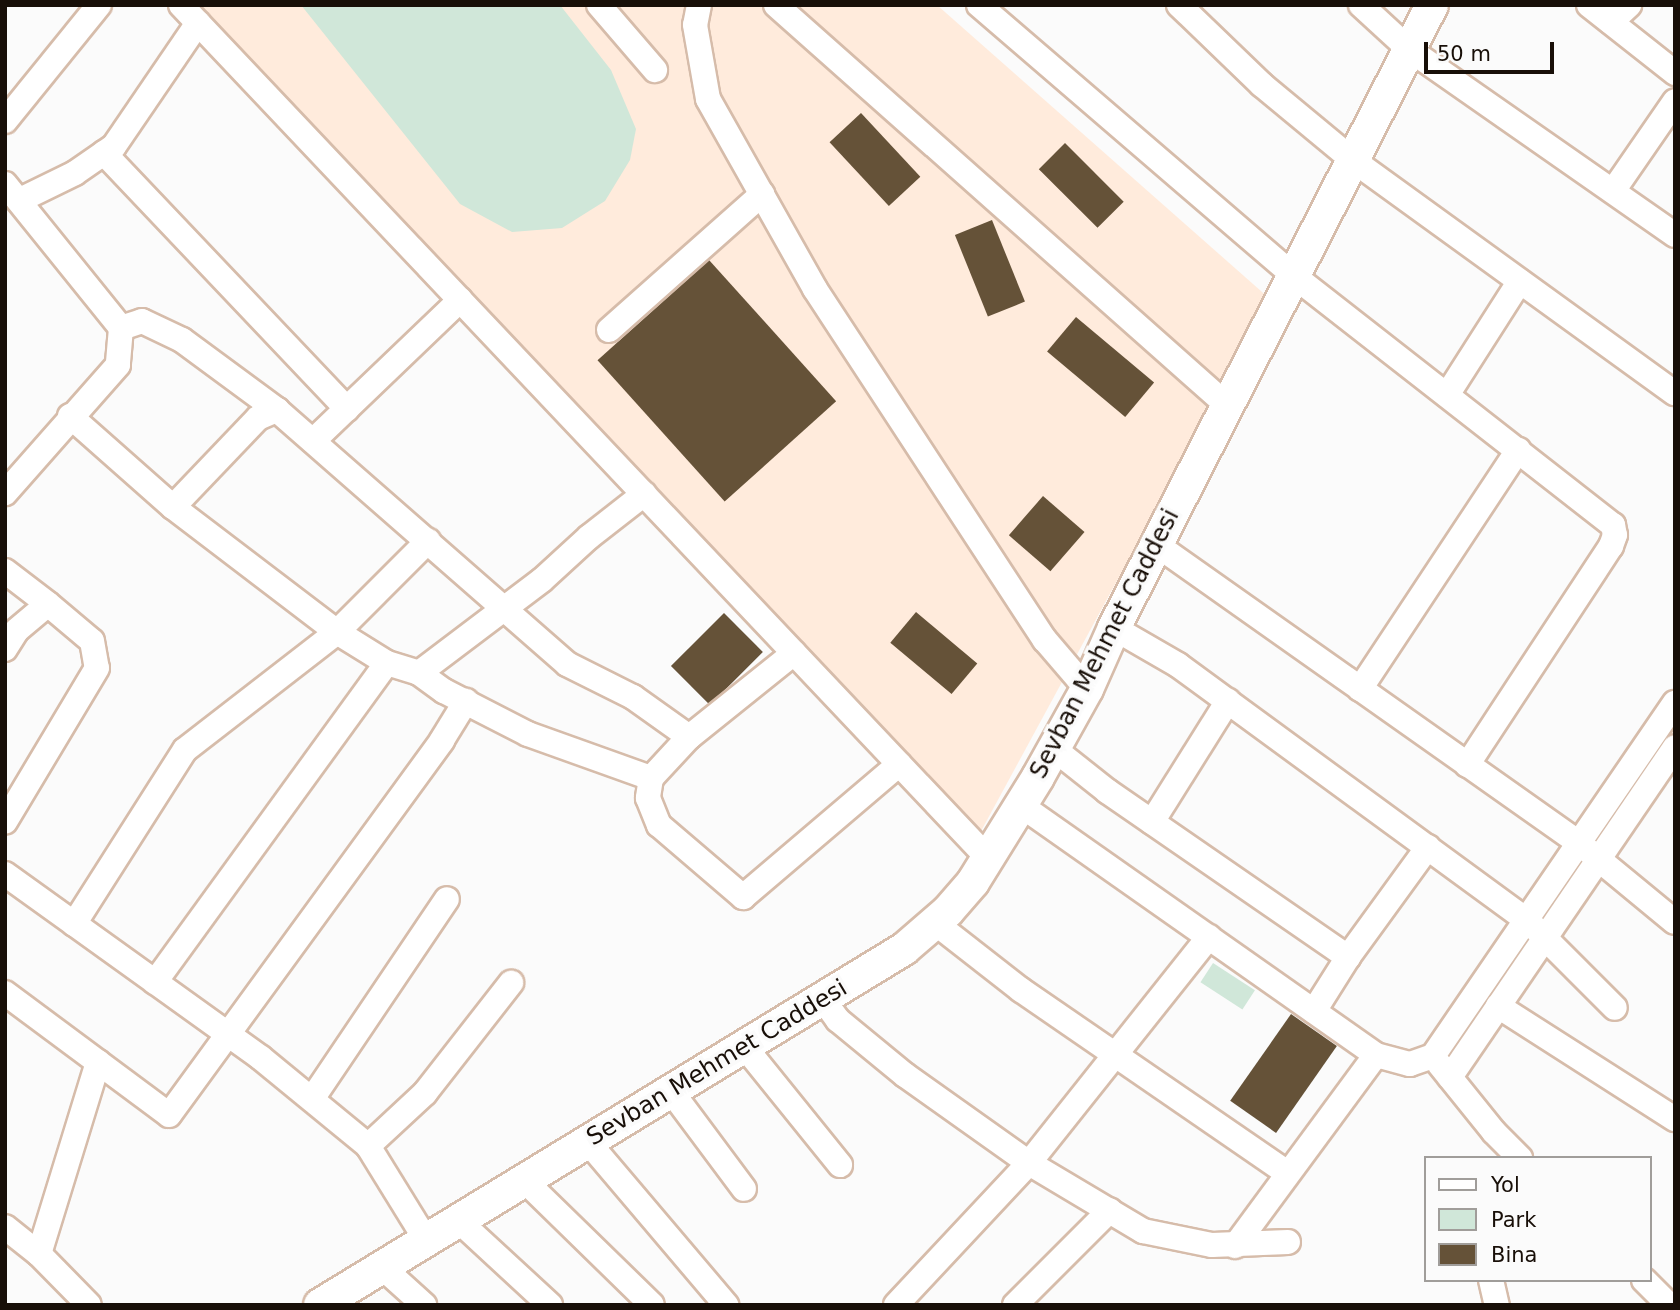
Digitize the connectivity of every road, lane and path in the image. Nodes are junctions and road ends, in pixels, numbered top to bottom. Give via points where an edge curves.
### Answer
1 (99, 5) edge
2 (181, 5) edge
3 (599, 5) edge
4 (699, 5) edge
5 (776, 5) edge
6 (979, 5) edge
7 (1179, 5) edge
8 (1361, 5) edge
9 (1432, 5) edge
10 (1589, 5) edge
11 (1629, 5) edge
12 (1611, 22) junction
13 (198, 23) junction
14 (1410, 50) junction
15 (655, 70) dead end
16 (1675, 73) edge
17 (1675, 101) edge
18 (5, 121) edge
19 (104, 153) junction
20 (1354, 161) junction
21 (1613, 191) junction
22 (12, 192) edge
23 (762, 194) junction
24 (1671, 225) edge
25 (1294, 276) junction
26 (1520, 281) junction
27 (460, 300) junction
28 (121, 328) junction
29 (609, 330) dead end
30 (1675, 393) edge
31 (1447, 395) junction
32 (1228, 406) junction
33 (347, 409) junction
34 (277, 410) junction
35 (70, 416) junction
36 (313, 441) junction
37 (1518, 450) junction
38 (5, 493) edge
39 (644, 494) junction
40 (173, 507) junction
41 (428, 541) junction
42 (1157, 545) junction
43 (5, 571) edge
44 (48, 604) junction
45 (503, 607) junction
46 (1114, 628) junction
47 (337, 632) junction
48 (5, 649) edge
49 (794, 653) junction
50 (387, 663) junction
51 (419, 673) junction
52 (1087, 689) junction
53 (1360, 689) junction
54 (1228, 701) junction
55 (466, 702) junction
56 (1675, 703) edge
57 (690, 737) junction
58 (1053, 748) junction
59 (1670, 763) edge
60 (899, 764) junction
61 (1467, 765) junction
62 (652, 778) junction
63 (1019, 804) junction
64 (5, 822) edge
65 (1152, 822) junction
66 (1579, 844) junction
67 (1428, 848) junction
68 (989, 859) junction
69 (1598, 859) junction
70 (5, 874) edge
71 (447, 899) dead end
72 (1527, 920) junction
73 (934, 922) junction
74 (1675, 922) edge
75 (74, 925) junction
76 (1209, 937) junction
77 (1545, 938) junction
78 (1348, 957) junction
79 (155, 982) junction
80 (510, 983) dead end
81 (5, 993) edge
82 (822, 998) junction
83 (1498, 1006) junction
84 (1615, 1009) dead end
85 (1314, 1011) junction
86 (228, 1034) junction
87 (744, 1046) junction
88 (1115, 1055) junction
89 (1376, 1055) junction
90 (1433, 1056) junction
91 (98, 1062) junction
92 (1450, 1077) junction
93 (670, 1091) junction
94 (312, 1100) junction
95 (1675, 1119) edge
96 (1494, 1132) junction
97 (588, 1142) junction
98 (368, 1146) junction
99 (1494, 1156) edge
100 (1518, 1156) edge
101 (1029, 1163) junction
102 (840, 1165) dead end
103 (1287, 1173) junction
104 (525, 1181) junction
105 (744, 1189) dead end
106 (1110, 1210) junction
107 (459, 1220) junction
108 (5, 1227) edge
109 (426, 1240) junction
110 (1288, 1242) dead end
111 (1235, 1246) junction
112 (39, 1254) junction
113 (382, 1267) junction
114 (1491, 1282) edge
115 (1646, 1282) edge
116 (89, 1305) edge
117 (320, 1305) edge
118 (424, 1305) edge
119 (550, 1305) edge
120 (652, 1305) edge
121 (726, 1305) edge
122 (897, 1305) edge
123 (1015, 1305) edge
124 (1497, 1305) edge
125 (1669, 1305) edge

1 - 18 street
2 - 13 street
3 - 15 street
4 - 23 street via 695,26 708,99
5 - 32 street
6 - 25 street
7 - 20 street via 1262,85
8 - 14 street
9 - 14 main road, Sevban Mehmet Caddesi
10 - 12 street
11 - 12 street
12 - 16 street
13 - 19 street via 114,146
13 - 27 street
14 - 20 main road, Sevban Mehmet Caddesi
14 - 21 street
17 - 21 street
19 - 22 street via 75,173
19 - 33 street
20 - 25 main road, Sevban Mehmet Caddesi
20 - 26 street
21 - 24 street
22 - 28 street
23 - 29 street
23 - 52 street via 815,289 1045,640
25 - 31 street
25 - 32 main road, Sevban Mehmet Caddesi
26 - 30 street
26 - 31 street
27 - 33 street
27 - 39 street
28 - 34 street via 142,321 182,340
28 - 35 street via 118,365
31 - 37 street
32 - 42 main road, Sevban Mehmet Caddesi
33 - 36 street
34 - 36 street
34 - 40 street via 258,418
35 - 38 street
35 - 40 street
36 - 41 street
37 - 53 street
37 - 61 street via 1610,522 1615,535
39 - 45 street
39 - 49 street
40 - 47 street
41 - 45 street
41 - 47 street
42 - 46 main road, Sevban Mehmet Caddesi
42 - 53 street
43 - 44 street
44 - 48 street via 18,630
44 - 64 street via 92,641 97,668
45 - 51 street
45 - 57 street via 567,664 633,696
46 - 52 main road, Sevban Mehmet Caddesi
46 - 54 street
47 - 50 street
47 - 75 street via 185,750
49 - 57 street
49 - 60 street
50 - 51 street
50 - 79 street
51 - 55 street
52 - 58 main road, Sevban Mehmet Caddesi
53 - 61 street
54 - 65 street
54 - 67 street
55 - 62 street via 528,734
55 - 86 street
56 - 66 street
57 - 62 street
58 - 63 main road, Sevban Mehmet Caddesi
58 - 65 street
59 - 69 street
60 - 62 street via 743,897 659,825 648,798
60 - 68 street
61 - 66 street
63 - 68 main road, Sevban Mehmet Caddesi
63 - 76 street
65 - 78 street
66 - 69 street
66 - 72 street
67 - 72 street
67 - 78 street
68 - 73 main road, Sevban Mehmet Caddesi
69 - 74 street
69 - 77 street
70 - 75 street
71 - 94 street
72 - 77 street
72 - 90 street
73 - 82 main road, Sevban Mehmet Caddesi via 904,948
73 - 88 street
75 - 79 street
76 - 85 street
76 - 88 street
77 - 83 street
77 - 84 street
78 - 85 street
79 - 86 street
80 - 98 street via 425,1093
81 - 91 street
82 - 87 main road, Sevban Mehmet Caddesi
82 - 101 street via 838,1020 905,1075
83 - 92 street
83 - 95 street
85 - 89 street
86 - 91 street via 169,1115
86 - 94 street
87 - 93 main road, Sevban Mehmet Caddesi
87 - 102 street
88 - 101 street
88 - 103 street
89 - 90 street via 1410,1064
89 - 103 street
90 - 92 street
91 - 112 street
92 - 96 street
93 - 97 main road, Sevban Mehmet Caddesi
93 - 105 street
94 - 98 street
96 - 99 street
96 - 100 street
97 - 104 main road, Sevban Mehmet Caddesi
97 - 121 street
98 - 109 street
101 - 106 street
101 - 122 street
103 - 111 street
104 - 107 main road, Sevban Mehmet Caddesi
104 - 120 street
106 - 111 street via 1143,1231
106 - 123 street
107 - 109 main road, Sevban Mehmet Caddesi
107 - 119 street
108 - 112 street
109 - 113 main road, Sevban Mehmet Caddesi
110 - 111 street
112 - 116 street
113 - 117 main road, Sevban Mehmet Caddesi
113 - 118 street
114 - 124 street
115 - 125 street

